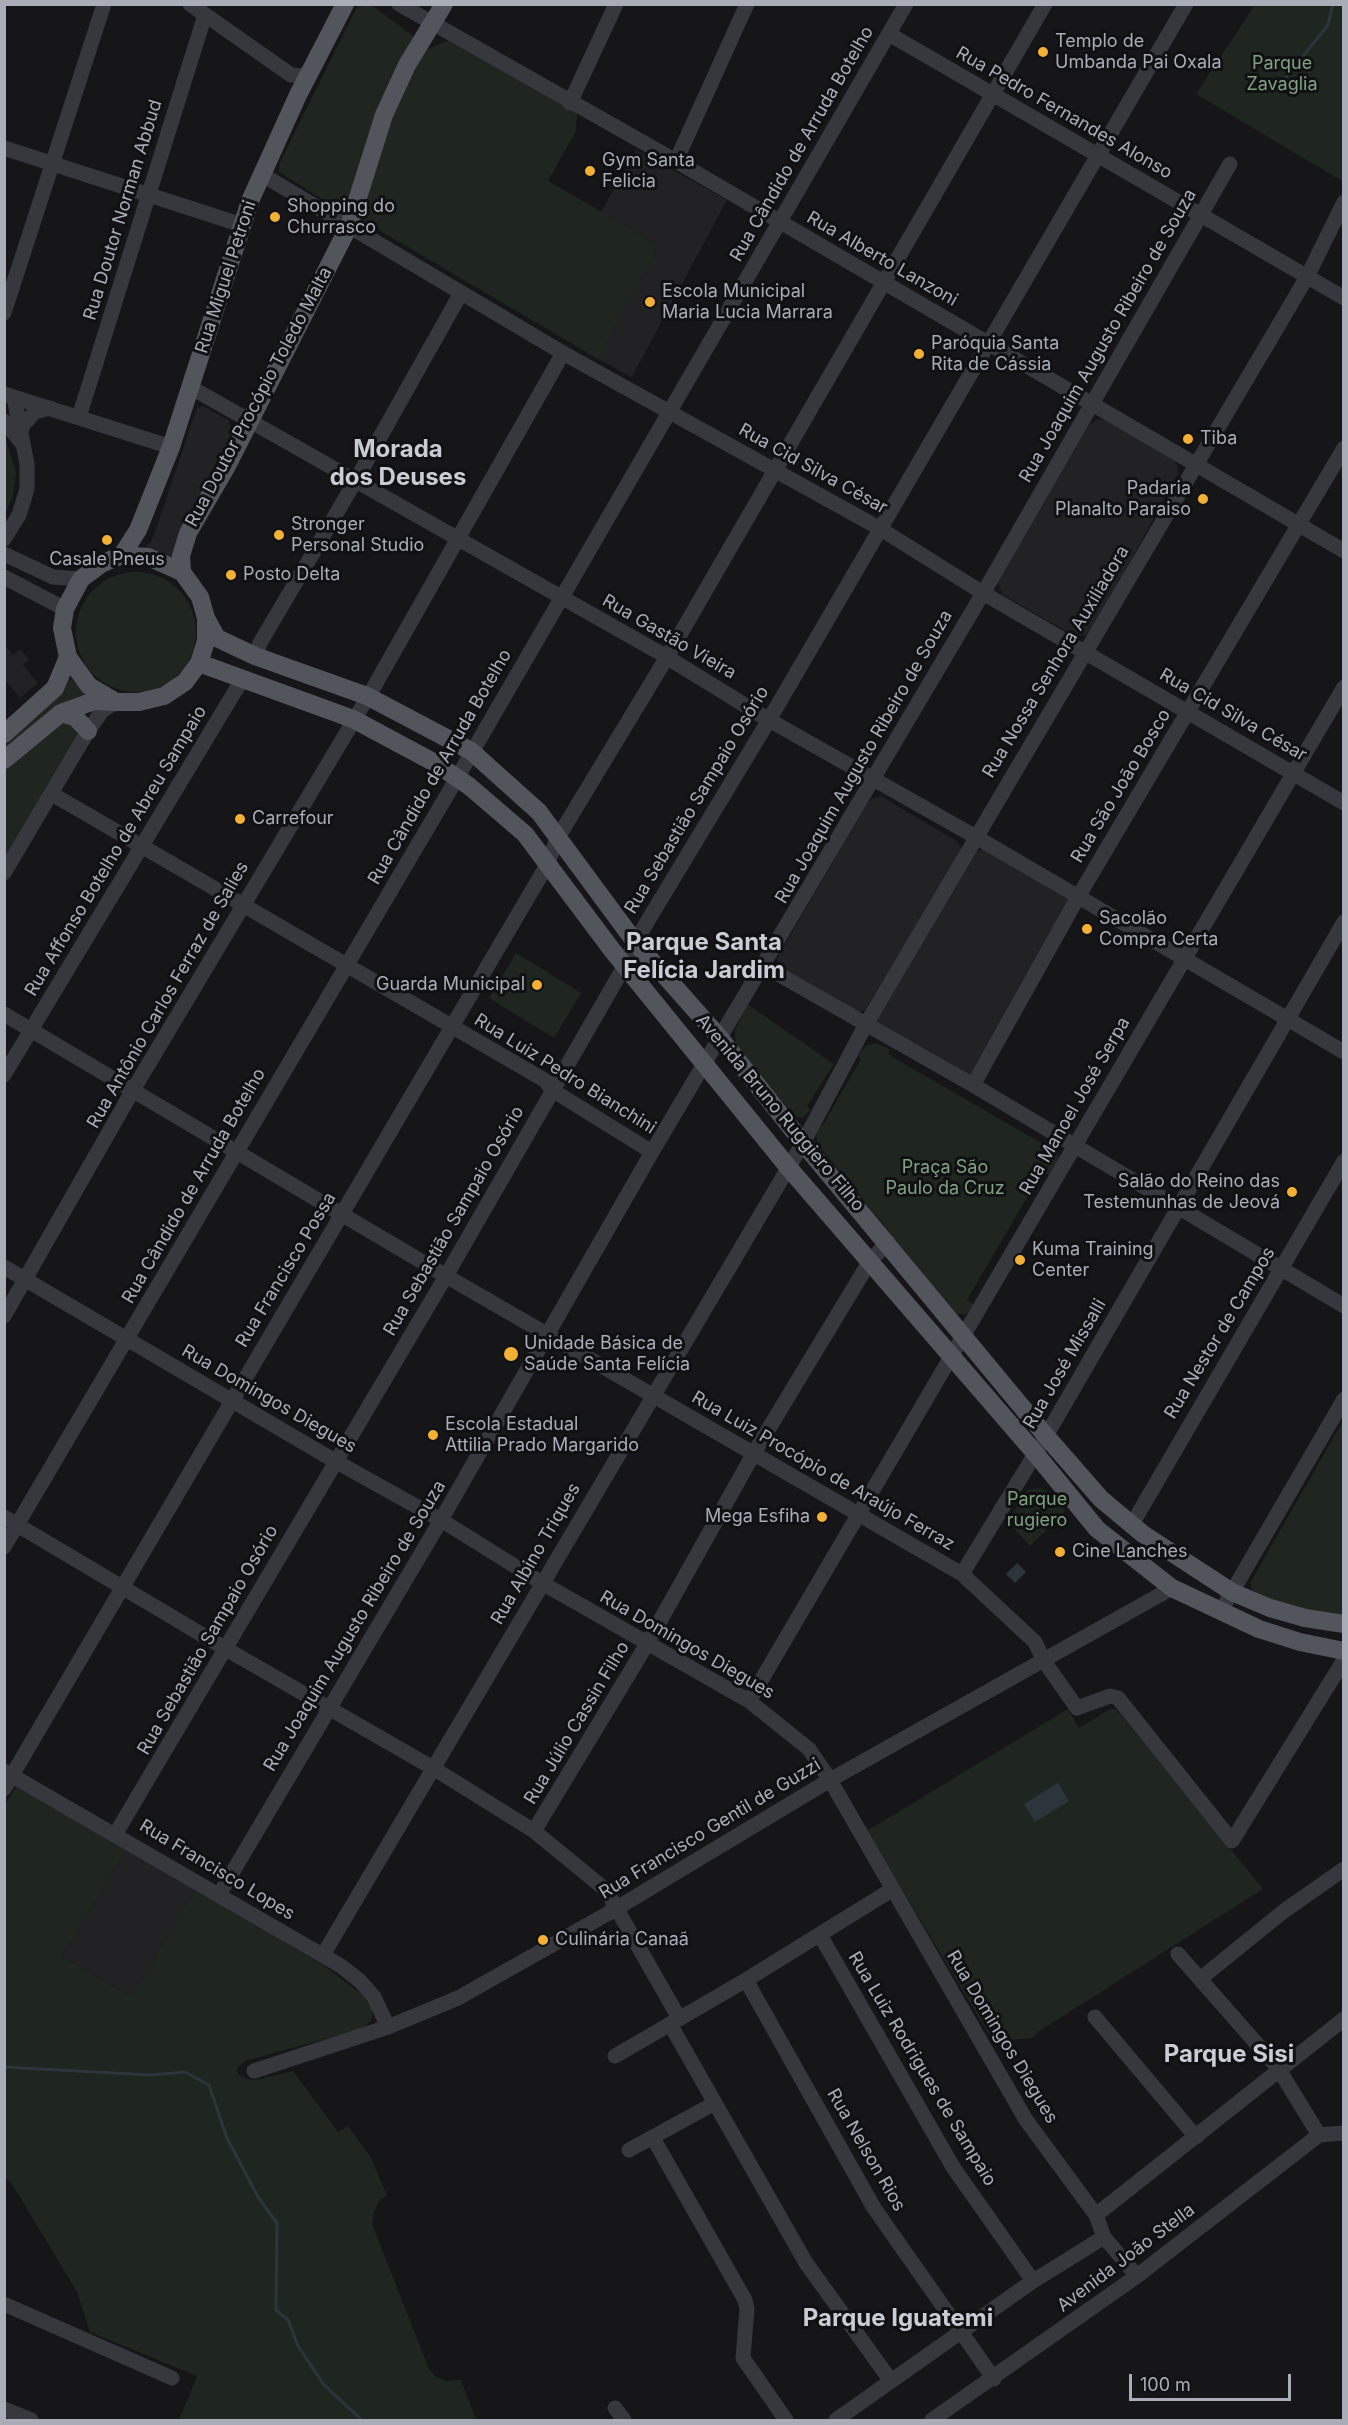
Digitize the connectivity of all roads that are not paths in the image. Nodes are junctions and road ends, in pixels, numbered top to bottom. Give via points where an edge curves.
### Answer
1 (104, 4) edge
2 (190, 4) edge
3 (345, 4) edge
4 (399, 4) edge
5 (444, 4) edge
6 (616, 4) edge
7 (747, 4) edge
8 (906, 4) edge
9 (1046, 4) edge
10 (1185, 4) edge
11 (205, 15) junction
12 (433, 24) junction
13 (889, 34) junction
14 (299, 75) junction
15 (994, 94) junction
16 (570, 103) junction
17 (4, 148) edge
18 (1097, 153) junction
19 (676, 160) junction
20 (51, 163) junction
21 (1230, 164) dead end
22 (261, 174) junction
23 (149, 194) junction
24 (1344, 202) edge
25 (1201, 216) junction
26 (778, 222) junction
27 (242, 225) junction
28 (348, 226) junction
29 (1307, 277) junction
30 (884, 283) junction
31 (461, 292) junction
32 (1344, 298) edge
33 (4, 313) edge
34 (988, 342) junction
35 (563, 353) junction
36 (190, 387) junction
37 (9, 396) edge
38 (1091, 402) junction
39 (50, 408) junction
40 (670, 411) junction
41 (79, 417) junction
42 (250, 419) junction
43 (4, 421) edge
44 (21, 439) junction
45 (171, 447) junction
46 (1344, 448) edge
47 (1196, 466) junction
48 (773, 470) junction
49 (356, 480) junction
50 (1298, 525) junction
51 (879, 528) junction
52 (4, 539) edge
53 (459, 539) junction
54 (1344, 551) edge
55 (4, 554) edge
56 (122, 555) junction
57 (182, 572) junction
58 (4, 577) edge
59 (81, 579) junction
60 (983, 593) junction
61 (562, 598) junction
62 (65, 609) junction
63 (207, 618) junction
64 (1085, 651) junction
65 (255, 656) junction
66 (68, 657) junction
67 (667, 657) junction
68 (199, 663) junction
69 (243, 678) junction
70 (1344, 687) edge
71 (368, 696) junction
72 (116, 702) junction
73 (61, 713) junction
74 (1188, 713) junction
75 (353, 719) junction
76 (769, 720) junction
77 (88, 731) junction
78 (4, 734) edge
79 (471, 751) junction
80 (4, 760) edge
81 (1292, 772) junction
82 (457, 777) junction
83 (874, 780) junction
84 (52, 794) junction
85 (1344, 802) edge
86 (976, 837) junction
87 (557, 839) junction
88 (142, 843) junction
89 (547, 865) junction
90 (4, 873) edge
91 (1078, 897) junction
92 (244, 904) junction
93 (1344, 922) edge
94 (635, 942) junction
95 (1184, 959) junction
96 (348, 964) junction
97 (625, 965) junction
98 (764, 966) junction
99 (4, 1014) edge
100 (1286, 1020) junction
101 (451, 1026) junction
102 (865, 1026) junction
103 (32, 1029) junction
104 (720, 1038) junction
105 (1344, 1052) edge
106 (705, 1062) junction
107 (4, 1075) edge
108 (973, 1085) junction
109 (133, 1090) junction
110 (552, 1090) junction
111 (803, 1143) junction
112 (1073, 1146) junction
113 (237, 1152) junction
114 (652, 1152) junction
115 (1344, 1161) edge
116 (788, 1167) junction
117 (1178, 1208) junction
118 (343, 1213) junction
119 (888, 1242) junction
120 (870, 1261) junction
121 (4, 1267) edge
122 (1281, 1268) junction
123 (446, 1275) junction
124 (26, 1280) junction
125 (1344, 1306) edge
126 (4, 1316) edge
127 (548, 1334) junction
128 (964, 1335) junction
129 (128, 1339) junction
130 (951, 1356) junction
131 (653, 1394) junction
132 (1344, 1399) edge
133 (232, 1401) junction
134 (1046, 1436) junction
135 (754, 1453) junction
136 (1035, 1453) junction
137 (335, 1461) junction
138 (859, 1515) junction
139 (11, 1520) edge
140 (441, 1520) junction
141 (1131, 1526) junction
142 (4, 1547) edge
143 (962, 1575) junction
144 (542, 1583) junction
145 (122, 1587) junction
146 (1172, 1588) junction
147 (1232, 1592) junction
148 (1221, 1611) junction
149 (1344, 1624) edge
150 (647, 1644) junction
151 (226, 1649) junction
152 (1344, 1651) edge
153 (1344, 1660) edge
154 (1044, 1661) junction
155 (749, 1701) junction
156 (330, 1707) junction
157 (433, 1768) junction
158 (8, 1773) edge
159 (830, 1780) junction
160 (4, 1789) edge
161 (534, 1831) junction
162 (116, 1833) junction
163 (1344, 1869) edge
164 (893, 1889) junction
165 (219, 1895) junction
166 (617, 1908) junction
167 (820, 1935) junction
168 (1178, 1954) dead end
169 (323, 1955) junction
170 (1200, 1979) junction
171 (746, 1980) junction
172 (1095, 2017) dead end
173 (1344, 2019) edge
174 (674, 2021) junction
175 (388, 2027) junction
176 (615, 2056) dead end
177 (1278, 2068) junction
178 (254, 2071) dead end
179 (715, 2103) junction
180 (1344, 2133) edge
181 (1319, 2135) junction
182 (1196, 2137) junction
183 (653, 2138) junction
184 (629, 2150) dead end
185 (1096, 2215) junction
186 (1104, 2236) junction
187 (1137, 2276) junction
188 (1033, 2282) junction
189 (4, 2304) edge
190 (964, 2333) junction
191 (172, 2378) dead end
192 (994, 2379) junction
193 (891, 2381) junction
194 (615, 2408) dead end
195 (4, 2409) edge
196 (31, 2421) edge
197 (624, 2421) edge
198 (786, 2421) edge
199 (836, 2421) edge
200 (932, 2421) edge

1 - 20 street
2 - 11 street
3 - 14 main road, Rua Miguel Petroni
4 - 12 street, Rua Alberto Lanzoni
5 - 12 main road, Rua Doutor Procópio Toledo Malta
6 - 16 street
7 - 19 street
8 - 13 street, Rua Cândido de Arruda Botelho
9 - 15 street, Rua Francisco Possa
10 - 18 street, Rua Sebastião Sampaio Osório
11 - 14 street
11 - 23 street, Rua Doutor Norman Abbud
12 - 16 street, Rua Alberto Lanzoni
12 - 28 main road, Rua Doutor Procópio Toledo Malta via 407,65 384,115
13 - 15 street, Rua Pedro Fernandes Alonso
13 - 26 street, Rua Cândido de Arruda Botelho
14 - 22 main road, Rua Miguel Petroni via 298,95
15 - 18 street, Rua Pedro Fernandes Alonso
15 - 30 street, Rua Francisco Possa
16 - 19 street, Rua Alberto Lanzoni
17 - 20 street
18 - 25 street, Rua Pedro Fernandes Alonso
18 - 34 street, Rua Sebastião Sampaio Osório
19 - 26 street, Rua Alberto Lanzoni
20 - 23 street
20 - 33 street
21 - 25 street, Rua Joaquim Augusto Ribeiro de Souza
22 - 27 main road, Rua Miguel Petroni
22 - 28 street, Rua Cid Silva César
23 - 27 street
23 - 41 street, Rua Doutor Norman Abbud
24 - 29 street, Rua Nossa Senhora Auxiliadora
25 - 29 street, Rua Pedro Fernandes Alonso
25 - 38 street, Rua Joaquim Augusto Ribeiro de Souza
26 - 30 street, Rua Alberto Lanzoni
26 - 40 street, Rua Cândido de Arruda Botelho
27 - 36 main road, Rua Miguel Petroni
28 - 31 street, Rua Cid Silva César
28 - 42 main road, Rua Doutor Procópio Toledo Malta
29 - 32 street, Rua Pedro Fernandes Alonso
29 - 47 street, Rua Nossa Senhora Auxiliadora
30 - 34 street, Rua Alberto Lanzoni
30 - 48 street, Rua Francisco Possa
31 - 35 street, Rua Cid Silva César
31 - 49 street
34 - 38 street, Rua Alberto Lanzoni
34 - 51 street, Rua Sebastião Sampaio Osório
35 - 40 street, Rua Cid Silva César
35 - 53 street, Rua Antônio Carlos Ferraz de Salies
36 - 42 street, Rua Gastão Vieira
36 - 45 main road, Rua Miguel Petroni
37 - 39 street
37 - 44 street
38 - 47 street, Rua Alberto Lanzoni
38 - 60 street, Rua Joaquim Augusto Ribeiro de Souza
39 - 41 street
39 - 44 street via 35,411 23,425
40 - 48 street, Rua Cid Silva César
40 - 61 street, Rua Cândido de Arruda Botelho
41 - 45 street
42 - 49 street, Rua Gastão Vieira
42 - 57 main road, Rua Doutor Procópio Toledo Malta via 188,533 181,555
43 - 44 street
44 - 52 street via 27,489 19,515
45 - 56 main road, Rua Miguel Petroni via 138,530
46 - 50 street, Rua São João Bosco
47 - 50 street, Rua Alberto Lanzoni
47 - 64 street, Rua Nossa Senhora Auxiliadora
48 - 51 street, Rua Cid Silva César
48 - 67 street, Rua Francisco Possa
49 - 53 street, Rua Gastão Vieira
49 - 65 street
50 - 54 street, Rua Alberto Lanzoni
50 - 74 street, Rua São João Bosco
51 - 60 street, Rua Cid Silva César
51 - 76 street, Rua Sebastião Sampaio Osório
53 - 61 street, Rua Gastão Vieira
53 - 71 street, Rua Antônio Carlos Ferraz de Salies
55 - 59 street via 53,577
56 - 57 main road via 148,557
56 - 59 main road
57 - 63 main road via 200,597
58 - 62 street
59 - 62 main road
60 - 64 street, Rua Cid Silva César
60 - 83 street, Rua Joaquim Augusto Ribeiro de Souza
61 - 67 street, Rua Gastão Vieira
61 - 79 street, Rua Cândido de Arruda Botelho
62 - 66 main road via 62,628
63 - 65 main road, Avenida Bruno Ruggiero Filho via 217,638
63 - 68 main road via 206,641
64 - 74 street, Rua Cid Silva César
64 - 86 street, Rua Nossa Senhora Auxiliadora
65 - 71 main road, Avenida Bruno Ruggiero Filho
66 - 72 main road via 90,686
66 - 78 main road via 55,688
67 - 76 street, Rua Gastão Vieira
67 - 87 street, Rua Francisco Possa
68 - 69 main road, Avenida Bruno Ruggiero Filho
68 - 72 main road via 185,682 164,696
69 - 75 main road, Avenida Bruno Ruggiero Filho
69 - 88 street, Rua Affonso Botelho de Abreu Sampaio
70 - 81 street, Rua Manoel José Serpa
71 - 75 street, Rua Antônio Carlos Ferraz de Salies
71 - 79 main road, Avenida Bruno Ruggiero Filho
72 - 73 main road via 94,701
72 - 77 street via 102,711
73 - 77 main road via 75,717
73 - 80 main road
74 - 81 street, Rua Cid Silva César
74 - 91 street, Rua São João Bosco
75 - 82 main road, Avenida Bruno Ruggiero Filho
75 - 92 street, Rua Antônio Carlos Ferraz de Salies
76 - 83 street, Rua Gastão Vieira
76 - 94 street, Rua Sebastião Sampaio Osório
77 - 84 street
79 - 82 street, Rua Cândido de Arruda Botelho
79 - 87 main road, Avenida Bruno Ruggiero Filho via 539,812
81 - 85 street, Rua Cid Silva César
81 - 95 street, Rua Manoel José Serpa
82 - 89 main road, Avenida Bruno Ruggiero Filho via 525,834
82 - 96 street, Rua Cândido de Arruda Botelho
83 - 86 street, Rua Gastão Vieira
83 - 98 street, Rua Joaquim Augusto Ribeiro de Souza
84 - 88 street, Rua Luiz Pedro Bianchini
84 - 90 street
86 - 91 street, Rua Gastão Vieira
86 - 102 street, Rua Nossa Senhora Auxiliadora
87 - 89 street, Rua Francisco Possa
87 - 94 main road, Avenida Bruno Ruggiero Filho
88 - 92 street, Rua Luiz Pedro Bianchini
88 - 103 street, Rua Affonso Botelho de Abreu Sampaio
89 - 97 main road, Avenida Bruno Ruggiero Filho
89 - 101 street, Rua Francisco Possa
91 - 95 street, Rua Gastão Vieira
91 - 108 street, Rua São João Bosco
92 - 96 street, Rua Luiz Pedro Bianchini
92 - 109 street, Rua Antônio Carlos Ferraz de Salies
93 - 100 street, Rua José Missalli
94 - 97 street, Rua Sebastião Sampaio Osório
94 - 104 main road, Avenida Bruno Ruggiero Filho
95 - 100 street, Rua Gastão Vieira
95 - 112 street, Rua Manoel José Serpa
96 - 101 street, Rua Luiz Pedro Bianchini
96 - 113 street, Rua Cândido de Arruda Botelho
97 - 106 main road, Avenida Bruno Ruggiero Filho
97 - 110 street, Rua Sebastião Sampaio Osório
98 - 102 street
98 - 104 street, Rua Joaquim Augusto Ribeiro de Souza
99 - 103 street, Rua Luiz Procópio de Araújo Ferraz
100 - 105 street, Rua Gastão Vieira
100 - 117 street, Rua José Missalli
101 - 110 street, Rua Luiz Pedro Bianchini via 546,1081
101 - 118 street, Rua Francisco Possa
102 - 108 street
102 - 111 street, Rua Nossa Senhora Auxiliadora
103 - 107 street, Rua Affonso Botelho de Abreu Sampaio
103 - 109 street, Rua Luiz Procópio de Araújo Ferraz
104 - 106 street, Rua Joaquim Augusto Ribeiro de Souza
104 - 111 main road, Avenida Bruno Ruggiero Filho
106 - 114 street, Rua Joaquim Augusto Ribeiro de Souza
106 - 116 main road, Avenida Bruno Ruggiero Filho
108 - 112 street
109 - 113 street, Rua Luiz Procópio de Araújo Ferraz
109 - 124 street, Rua Antônio Carlos Ferraz de Salies
110 - 114 street, Rua Luiz Pedro Bianchini
110 - 123 street, Rua Sebastião Sampaio Osório
111 - 116 street, Rua Albino Triques
111 - 119 main road, Avenida Bruno Ruggiero Filho
112 - 117 street
112 - 128 street, Rua Manoel José Serpa
113 - 118 street, Rua Luiz Procópio de Araújo Ferraz
113 - 129 street, Rua Cândido de Arruda Botelho
114 - 127 street, Rua Joaquim Augusto Ribeiro de Souza
115 - 122 street, Rua Nestor de Campos
116 - 120 main road, Avenida Bruno Ruggiero Filho
116 - 131 street, Rua Albino Triques
117 - 122 street
117 - 134 street, Rua José Missalli
118 - 123 street, Rua Luiz Procópio de Araújo Ferraz
118 - 133 street, Rua Francisco Possa
119 - 120 street, Rua Júlio Cassin Filho
119 - 128 main road, Avenida Bruno Ruggiero Filho
120 - 130 main road, Avenida Bruno Ruggiero Filho
120 - 135 street, Rua Júlio Cassin Filho
121 - 124 street, Rua Domingos Diegues
122 - 125 street
122 - 141 street, Rua Nestor de Campos
123 - 127 street, Rua Luiz Procópio de Araújo Ferraz
123 - 137 street, Rua Sebastião Sampaio Osório
124 - 126 street, Rua Antônio Carlos Ferraz de Salies
124 - 129 street, Rua Domingos Diegues
127 - 131 street, Rua Luiz Procópio de Araújo Ferraz
127 - 140 street, Rua Joaquim Augusto Ribeiro de Souza
128 - 130 street, Rua Manoel José Serpa
128 - 134 main road, Avenida Bruno Ruggiero Filho
129 - 133 street, Rua Domingos Diegues
129 - 139 street, Rua Cândido de Arruda Botelho
130 - 136 main road, Avenida Bruno Ruggiero Filho
130 - 138 street, Rua Manoel José Serpa
131 - 135 street, Rua Luiz Procópio de Araújo Ferraz
131 - 144 street, Rua Albino Triques
132 - 147 street
133 - 137 street, Rua Domingos Diegues
133 - 145 street, Rua Francisco Possa
134 - 136 street, Rua José Missalli
134 - 141 main road, Avenida Bruno Ruggiero Filho via 1101,1499
135 - 138 street, Rua Luiz Procópio de Araújo Ferraz
135 - 150 street, Rua Júlio Cassin Filho
136 - 143 street, Rua José Missalli
136 - 146 main road, Avenida Bruno Ruggiero Filho via 1097,1529
137 - 140 street, Rua Domingos Diegues
137 - 151 street, Rua Sebastião Sampaio Osório
138 - 143 street, Rua Luiz Procópio de Araújo Ferraz
138 - 155 street, Rua Manoel José Serpa
139 - 142 street, Rua Cândido de Arruda Botelho
139 - 145 street
140 - 144 street, Rua Domingos Diegues
140 - 156 street, Rua Joaquim Augusto Ribeiro de Souza
141 - 147 main road, Avenida Bruno Ruggiero Filho
143 - 154 street, Rua Luiz Procópio de Araújo Ferraz via 1028,1634
144 - 150 street, Rua Domingos Diegues
144 - 157 street, Rua Albino Triques
145 - 151 street
145 - 158 street, Rua Francisco Possa
146 - 148 main road, Avenida Bruno Ruggiero Filho
146 - 154 street, Rua Francisco Gentil de Guzzi
147 - 148 street
147 - 149 main road, Avenida Bruno Ruggiero Filho via 1305,1618
148 - 152 main road, Avenida Bruno Ruggiero Filho via 1259,1629
150 - 155 street, Rua Domingos Diegues
150 - 161 street, Rua Júlio Cassin Filho
151 - 156 street
151 - 162 street, Rua Sebastião Sampaio Osório
153 - 154 street, Rua Luiz Procópio de Araújo Ferraz via 1232,1841 1118,1698 1110,1696 1077,1708
154 - 159 street, Rua Francisco Gentil de Guzzi
155 - 159 street, Rua Domingos Diegues via 809,1749
156 - 157 street
156 - 165 street, Rua Joaquim Augusto Ribeiro de Souza
157 - 161 street
157 - 169 street, Rua Albino Triques
158 - 160 street, Rua Francisco Possa
158 - 162 street, Rua Francisco Lopes
159 - 164 street, Rua Domingos Diegues
159 - 166 street, Rua Francisco Gentil de Guzzi
161 - 166 street via 606,1890
162 - 165 street, Rua Francisco Lopes
163 - 170 street via 1284,1911
164 - 167 street
164 - 185 street, Rua Domingos Diegues via 1026,2120
165 - 169 street, Rua Francisco Lopes
166 - 174 street
166 - 175 street, Rua Francisco Gentil de Guzzi via 458,1998
167 - 171 street
167 - 188 street, Rua Luiz Rodrigues de Sampaio via 953,2167
168 - 170 street
169 - 175 street, Rua Francisco Lopes via 360,1981 374,1997
170 - 177 street
171 - 174 street
171 - 190 street, Rua Nelson Rios via 874,2208
172 - 182 street
173 - 177 street
174 - 176 street
174 - 179 street
175 - 178 street, Rua Francisco Gentil de Guzzi
177 - 181 street
177 - 182 street
179 - 183 street
179 - 193 street via 806,2263
180 - 181 street
181 - 187 street, Avenida João Stella
182 - 185 street
183 - 184 street
183 - 198 street via 745,2300 743,2358
185 - 186 street, Rua Domingos Diegues
186 - 187 street, Rua Domingos Diegues
186 - 188 street
187 - 192 street, Avenida João Stella
188 - 190 street
189 - 191 street
190 - 192 street, Rua Nelson Rios
190 - 193 street
192 - 200 street, Avenida João Stella
193 - 199 street
194 - 197 street
195 - 196 street

